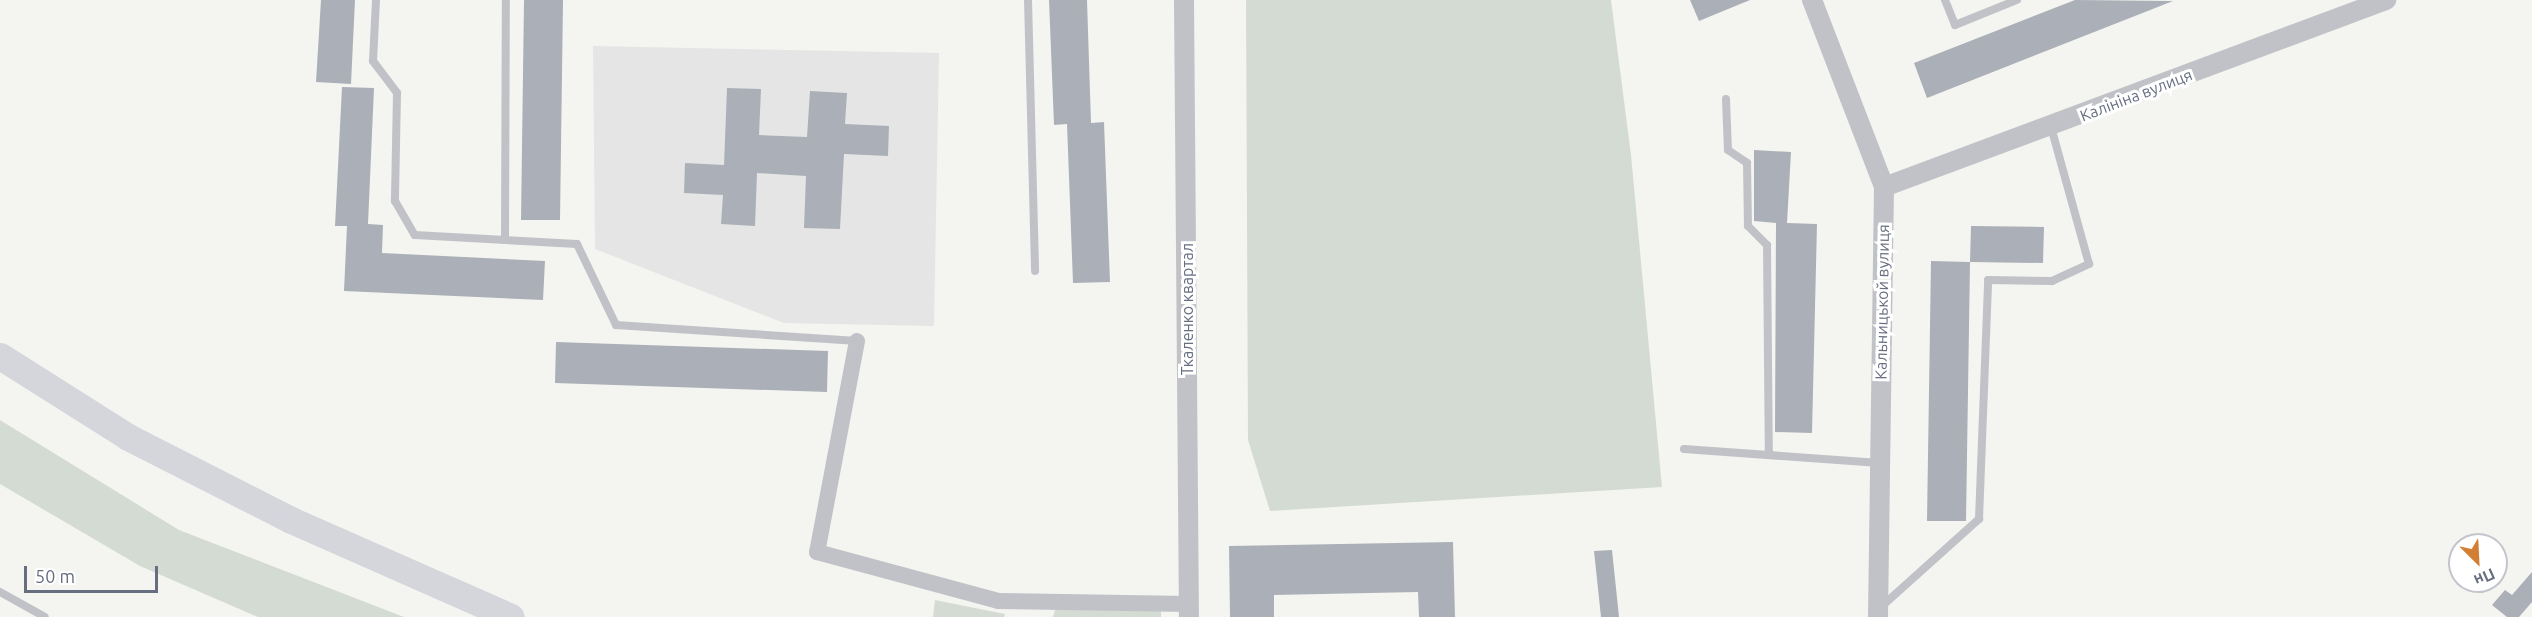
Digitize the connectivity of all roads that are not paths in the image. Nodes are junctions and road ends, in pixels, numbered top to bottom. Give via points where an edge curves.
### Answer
1 (376, 0) edge
2 (506, 0) edge
3 (1028, 0) edge
4 (1184, 0) edge
5 (1812, 0) edge
6 (1945, 0) edge
7 (2017, 0) edge
8 (2386, 0) edge
9 (2356, 5) edge
10 (1726, 99) dead end
11 (2051, 127) junction
12 (1884, 187) junction
13 (505, 240) junction
14 (1035, 271) dead end
15 (857, 341) joint
16 (0, 356) edge
17 (1684, 449) dead end
18 (1769, 455) junction
19 (1880, 463) junction
20 (0, 592) edge
21 (1189, 611) edge
22 (1878, 613) edge
23 (45, 617) edge
24 (511, 617) edge

1 - 13 lane via 373,61 397,93 395,201 415,235
2 - 13 lane
3 - 14 lane
4 - 21 street, Ткаленко квартал
5 - 12 street, Кальницькой вулиця
6 - 7 lane via 1955,25
8 - 9 street, Калініна вулиця
9 - 11 street, Калініна вулиця
10 - 18 lane via 1728,150 1747,163 1748,226 1767,245
11 - 12 street, Калініна вулиця
11 - 22 lane via 2089,264 2052,281 1988,280 1979,519
12 - 19 street, Кальницькой вулиця
13 - 15 lane via 577,244 616,325
15 - 21 street via 817,552 998,602
16 - 24 highway via 128,437 291,520
17 - 18 lane
18 - 19 lane
19 - 22 street, Кальницькой вулиця
20 - 23 lane

